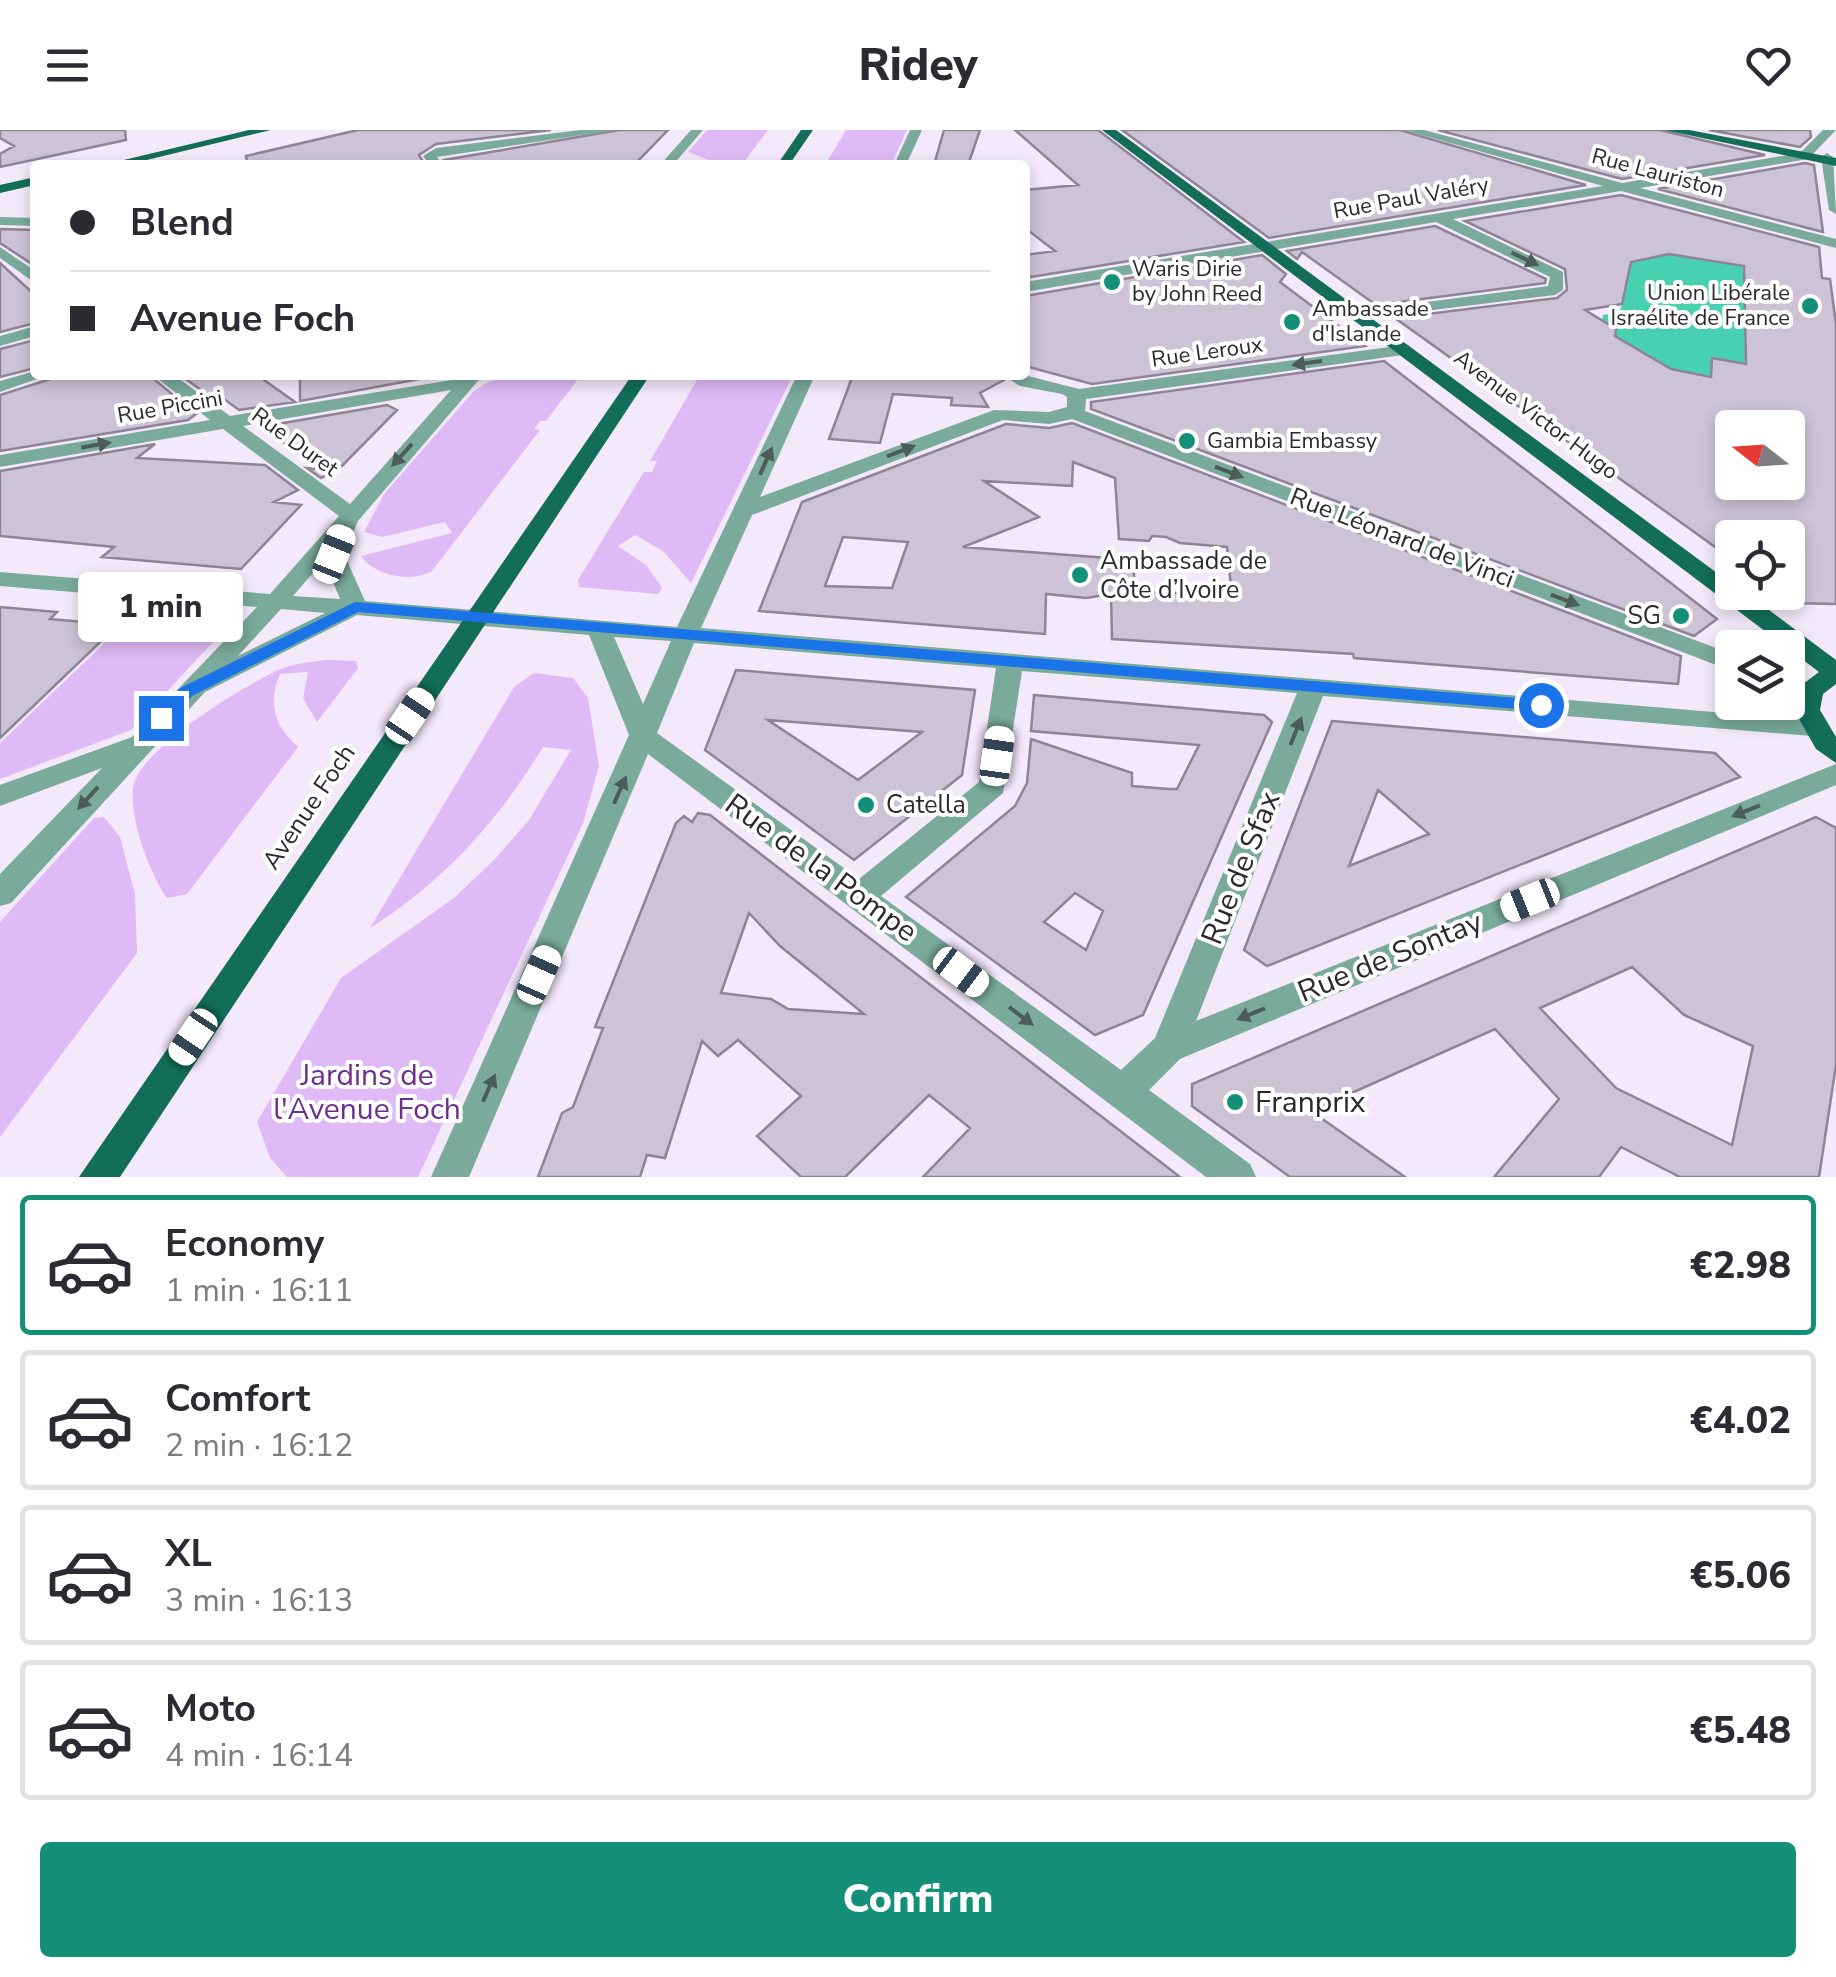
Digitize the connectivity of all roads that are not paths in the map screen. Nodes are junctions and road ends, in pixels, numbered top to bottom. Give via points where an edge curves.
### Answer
1 (600, 130) edge
2 (609, 130) edge
3 (697, 130) edge
4 (807, 130) edge
5 (916, 130) edge
6 (1110, 130) edge
7 (1410, 130) edge
8 (1670, 130) edge
9 (1830, 130) edge
10 (258, 131) edge
11 (1804, 156) junction
12 (1830, 159) edge
13 (131, 160) edge
14 (432, 160) edge
15 (670, 160) edge
16 (787, 160) edge
17 (902, 160) edge
18 (30, 183) edge
19 (1617, 186) junction
20 (0, 189) edge
21 (1836, 210) edge
22 (1437, 216) junction
23 (0, 221) edge
24 (30, 222) edge
25 (1836, 244) edge
26 (1264, 246) junction
27 (0, 251) edge
28 (30, 274) edge
29 (1030, 286) edge
30 (1358, 316) junction
31 (30, 332) edge
32 (0, 341) edge
33 (1404, 350) junction
34 (30, 378) edge
35 (169, 380) edge
36 (464, 380) edge
37 (469, 380) edge
38 (638, 380) edge
39 (804, 380) edge
40 (1029, 380) edge
41 (0, 388) edge
42 (1074, 404) junction
43 (226, 423) junction
44 (0, 461) edge
45 (744, 510) junction
46 (350, 514) junction
47 (0, 579) edge
48 (276, 600) junction
49 (355, 607) junction
50 (477, 618) junction
51 (598, 628) junction
52 (686, 636) junction
53 (1715, 656) edge
54 (1010, 662) junction
55 (1836, 673) edge
56 (1805, 685) edge
57 (1314, 687) junction
58 (186, 692) junction
59 (1805, 707) edge
60 (1812, 727) junction
61 (643, 736) junction
62 (136, 744) junction
63 (1836, 753) edge
64 (1836, 774) edge
65 (0, 796) edge
66 (0, 894) edge
67 (860, 896) junction
68 (1168, 1048) junction
69 (1123, 1092) junction
70 (98, 1177) edge
71 (450, 1177) edge
72 (1238, 1177) edge

1 - 2 street
1 - 14 street via 436,152
3 - 15 street
4 - 16 main road
5 - 17 street
6 - 26 main road, Avenue Victor Hugo
7 - 19 street, Rue Lauriston
8 - 11 main road
9 - 11 street
10 - 13 main road
11 - 12 main road
11 - 19 street, Rue Paul Valéry
12 - 21 street
18 - 20 main road
19 - 22 street, Rue Paul Valéry
19 - 25 street, Rue Lauriston
22 - 26 street, Rue Paul Valéry
22 -> 30 street via 1558,275 1555,290
23 - 24 street
26 - 29 street, Rue Paul Valéry
26 - 30 main road, Avenue Victor Hugo
27 - 28 street
30 - 33 main road, Avenue Victor Hugo
31 - 32 street
33 -> 42 street, Rue Leroux
33 - 55 main road, Avenue Victor Hugo
34 - 41 street
35 - 43 street, Rue Duret
36 - 43 street, Rue Piccini
37 -> 46 street
38 - 50 main road, Avenue Foch
45 -> 39 street
40 - 42 street, Rue Léonard de Vinci via 1055,384
45 -> 42 street, Rue Leroux via 1001,414 1045,419
42 -> 53 street, Rue Léonard de Vinci
44 -> 43 street, Rue Piccini
43 - 46 street, Rue Duret
45 - 52 street
46 - 48 street
46 - 49 street via 334,554
47 - 48 street
48 - 49 street
48 - 58 street
49 - 50 street
49 - 58 street
50 - 51 street
50 - 70 main road, Avenue Foch
51 - 52 street
51 - 61 street
52 - 54 street
52 - 61 street
54 - 57 street
54 - 67 street via 993,786
55 - 56 main road
57 - 60 street
68 -> 57 street, Rue de Sfax
58 - 62 street
59 - 60 main road
60 - 63 main road
61 - 67 street, Rue de la Pompe
71 -> 61 street
62 - 65 street
62 -> 66 street
64 -> 68 street, Rue de Sontay
67 -> 69 street, Rue de la Pompe
68 - 69 street, Rue de Sontay
69 - 72 street, Rue de la Pompe

